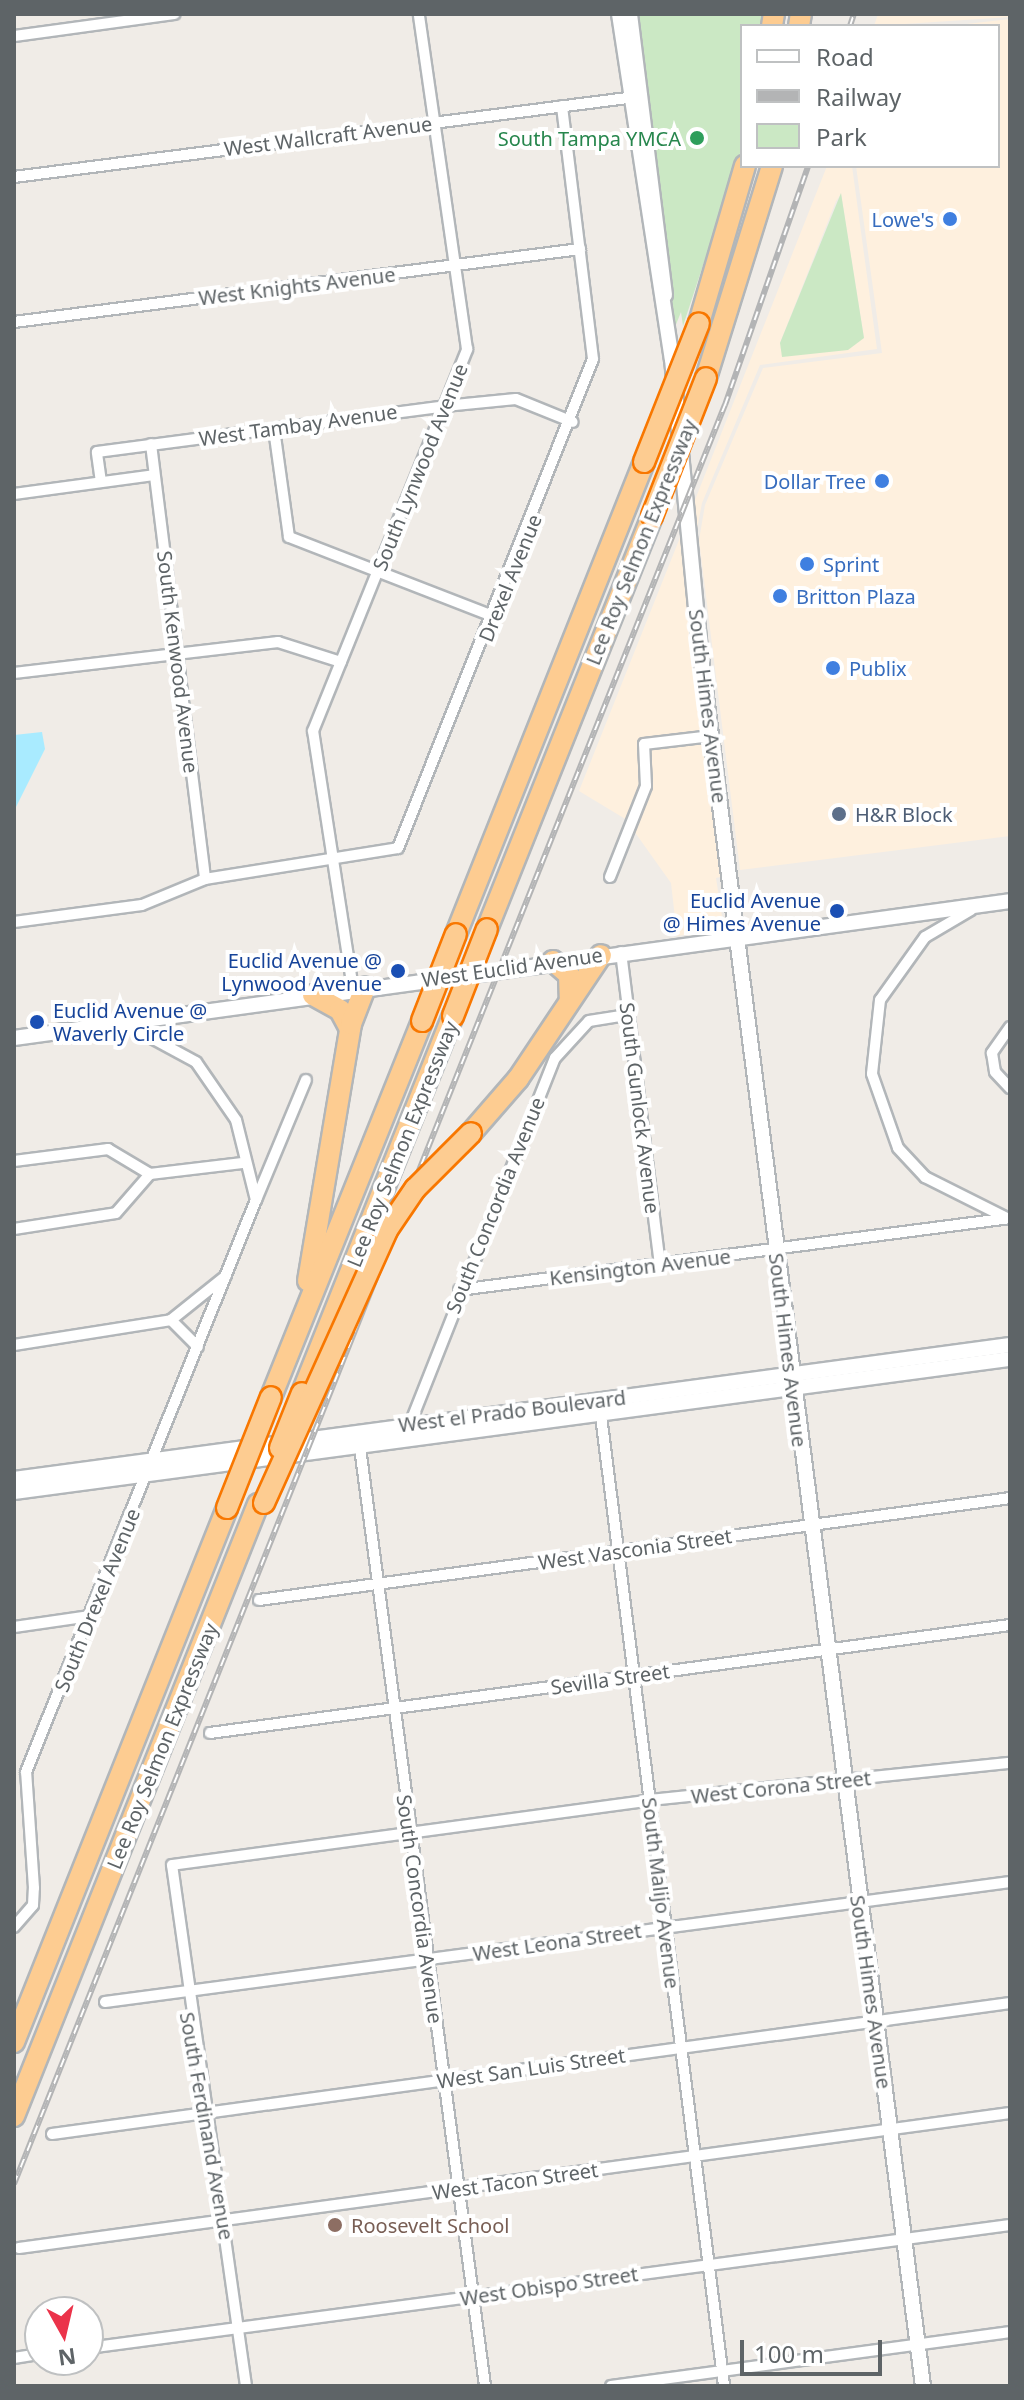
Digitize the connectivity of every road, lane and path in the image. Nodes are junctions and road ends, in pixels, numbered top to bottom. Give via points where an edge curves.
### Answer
1 (174, 14) edge
2 (419, 14) edge
3 (619, 14) edge
4 (630, 14) edge
5 (14, 36) edge
6 (636, 97) junction
7 (562, 106) junction
8 (435, 122) junction
9 (744, 168) edge
10 (771, 168) edge
11 (14, 177) edge
12 (580, 249) junction
13 (456, 265) junction
14 (14, 322) edge
15 (445, 406) junction
16 (573, 422) junction
17 (274, 429) junction
18 (151, 444) junction
19 (154, 475) junction
20 (101, 482) junction
21 (14, 494) edge
22 (378, 571) junction
23 (495, 617) junction
24 (177, 652) junction
25 (341, 662) junction
26 (14, 673) edge
27 (712, 736) junction
28 (332, 862) junction
29 (610, 877) dead end
30 (205, 879) junction
31 (1010, 901) edge
32 (979, 905) junction
33 (14, 922) edge
34 (738, 937) junction
35 (611, 954) junction
36 (553, 961) junction
37 (470, 973) junction
38 (359, 988) junction
39 (313, 995) junction
40 (570, 999) junction
41 (628, 1015) junction
42 (122, 1022) junction
43 (1010, 1027) edge
44 (350, 1029) junction
45 (14, 1038) edge
46 (306, 1080) dead end
47 (1010, 1088) edge
48 (14, 1161) edge
49 (242, 1163) junction
50 (150, 1174) junction
51 (256, 1200) junction
52 (1009, 1218) edge
53 (14, 1229) edge
54 (776, 1249) junction
55 (660, 1264) junction
56 (228, 1275) junction
57 (459, 1290) junction
58 (171, 1320) junction
59 (299, 1329) junction
60 (14, 1345) edge
61 (1010, 1345) edge
62 (198, 1347) junction
63 (1010, 1359) edge
64 (928, 1362) junction
65 (792, 1381) junction
66 (600, 1406) junction
67 (407, 1432) junction
68 (359, 1439) junction
69 (155, 1459) junction
70 (149, 1474) junction
71 (14, 1479) edge
72 (14, 1492) edge
73 (1010, 1498) edge
74 (259, 1507) junction
75 (811, 1525) junction
76 (618, 1551) junction
77 (378, 1584) junction
78 (259, 1600) dead end
79 (90, 1616) junction
80 (1010, 1625) edge
81 (14, 1627) edge
82 (827, 1650) junction
83 (634, 1676) junction
84 (394, 1708) junction
85 (210, 1733) dead end
86 (1010, 1763) edge
87 (26, 1772) junction
88 (14, 1774) edge
89 (844, 1780) junction
90 (650, 1800) junction
91 (409, 1833) junction
92 (172, 1865) joint
93 (1010, 1882) edge
94 (860, 1902) junction
95 (14, 1927) edge
96 (665, 1928) junction
97 (426, 1960) junction
98 (185, 1992) junction
99 (105, 2002) dead end
100 (1010, 2003) edge
101 (875, 2021) junction
102 (14, 2042) edge
103 (681, 2047) junction
104 (444, 2080) junction
105 (206, 2112) junction
106 (1010, 2113) edge
107 (14, 2116) edge
108 (890, 2130) junction
109 (52, 2134) dead end
110 (696, 2157) junction
111 (458, 2188) junction
112 (224, 2220) junction
113 (1010, 2225) edge
114 (904, 2239) junction
115 (19, 2248) dead end
116 (708, 2265) junction
117 (472, 2296) junction
118 (238, 2328) junction
119 (1010, 2332) edge
120 (917, 2344) junction
121 (104, 2346) edge
122 (722, 2371) junction
123 (246, 2386) edge
124 (485, 2386) edge
125 (611, 2386) edge
126 (724, 2386) edge
127 (923, 2386) edge

1 - 5 street
2 - 8 street, South Lynwood Avenue
3 - 6 street, South Himes Avenue
4 - 6 street, South Himes Avenue
6 - 7 street, West Wallcraft Avenue
6 - 27 street, South Himes Avenue
7 - 8 street, West Wallcraft Avenue
7 - 12 street, Drexel Avenue
8 - 11 street, West Wallcraft Avenue
8 - 13 street, South Lynwood Avenue
9 - 59 highway, Lee Roy Selmon Expressway, bridge via 699,323
10 - 37 highway, Lee Roy Selmon Expressway, bridge via 706,378
12 - 13 street, West Knights Avenue
12 - 16 street, Drexel Avenue via 593,359
13 - 14 street, West Knights Avenue
13 - 15 street, South Lynwood Avenue via 467,349
15 - 16 street, West Tambay Avenue via 516,399
15 - 17 street, West Tambay Avenue
15 - 22 street, South Lynwood Avenue
16 - 23 street, Drexel Avenue
17 - 18 street, West Tambay Avenue
17 - 22 street via 289,537
18 - 19 street, South Kenwood Avenue
18 - 20 street, West Tambay Avenue via 97,452
19 - 20 street
19 - 24 street, South Kenwood Avenue
20 - 21 street
22 - 23 street
22 - 25 street, South Lynwood Avenue
23 - 28 street, Drexel Avenue via 398,848
24 - 25 street via 278,642
24 - 26 street
24 - 30 street, South Kenwood Avenue
25 - 28 street, South Lynwood Avenue via 313,731
27 - 29 street via 644,744 646,786
27 - 34 street, South Himes Avenue
28 - 30 street
28 - 38 street
30 - 33 street via 142,905
31 - 32 street, West Euclid Avenue
32 - 34 street, West Euclid Avenue
32 - 52 street via 925,937 880,1000 872,1074 898,1148 925,1177
34 - 35 street, West Euclid Avenue
34 - 54 street, South Himes Avenue
35 - 36 street, West Euclid Avenue
35 - 40 highway
35 - 41 street, South Gunlock Avenue
36 - 37 street, West Euclid Avenue
36 - 40 highway via 569,975
37 - 38 street, West Euclid Avenue
37 - 74 highway, Lee Roy Selmon Expressway, bridge
38 - 39 street, West Euclid Avenue
38 - 44 highway
39 - 42 street, West Euclid Avenue
39 - 44 highway via 340,1010
40 - 74 highway, bridge via 518,1079 415,1189 387,1230 321,1389
41 - 55 street, South Gunlock Avenue
41 - 57 street, South Concordia Avenue via 589,1021 555,1058
42 - 45 street, West Euclid Avenue
42 - 49 street via 196,1062 236,1120
43 - 47 street via 992,1053 995,1072
44 - 59 highway
46 - 51 street
48 - 50 street via 108,1149
49 - 50 street
49 - 51 street
50 - 53 street via 116,1213
51 - 56 street, South Drexel Avenue
52 - 54 street, Kensington Avenue
54 - 55 street, Kensington Avenue
54 - 65 street, South Himes Avenue
55 - 57 street, Kensington Avenue
56 - 58 street
56 - 62 street, South Drexel Avenue
57 - 67 street, South Concordia Avenue
58 - 60 street
58 - 62 street
59 - 102 highway, Lee Roy Selmon Expressway, bridge
61 - 64 street, West el Prado Boulevard
62 - 69 street, South Drexel Avenue
63 - 64 street, West el Prado Boulevard
64 - 65 street, West el Prado Boulevard
65 - 66 street, West el Prado Boulevard
65 - 75 street, South Himes Avenue
66 - 67 street, West el Prado Boulevard
66 - 76 street, South Malijo Avenue
67 - 68 street, West el Prado Boulevard
68 - 69 street, West el Prado Boulevard
68 - 70 street, West el Prado Boulevard
68 - 77 street, South Concordia Avenue
69 - 70 street, South Drexel Avenue
69 - 71 street, West el Prado Boulevard
70 - 72 street, West el Prado Boulevard
70 - 79 street, South Drexel Avenue
73 - 75 street, West Vasconia Street
74 - 107 highway, Lee Roy Selmon Expressway
75 - 76 street, West Vasconia Street
75 - 82 street, South Himes Avenue
76 - 77 street, West Vasconia Street
76 - 83 street, South Malijo Avenue
77 - 78 street, West Vasconia Street
77 - 84 street, South Concordia Avenue
79 - 81 street
79 - 87 street, South Drexel Avenue
80 - 82 street, Sevilla Street
82 - 83 street, Sevilla Street
82 - 89 street, South Himes Avenue
83 - 84 street, Sevilla Street
83 - 90 street, South Malijo Avenue
84 - 85 street, Sevilla Street
84 - 91 street, South Concordia Avenue
86 - 89 street, West Corona Street
87 - 88 street
87 - 95 street, South Drexel Avenue via 33,1905
89 - 90 street, West Corona Street
89 - 94 street, South Himes Avenue
90 - 91 street, West Corona Street
90 - 96 street, South Malijo Avenue
91 - 92 street, West Corona Street
91 - 97 street, South Concordia Avenue
92 - 98 street, South Ferdinand Avenue
93 - 94 street, West Leona Street
94 - 96 street, West Leona Street
94 - 101 street, South Himes Avenue
96 - 97 street, West Leona Street
96 - 103 street, South Malijo Avenue
97 - 98 street, West Leona Street
97 - 104 street, South Concordia Avenue
98 - 99 street, West Leona Street
98 - 105 street, South Ferdinand Avenue
100 - 101 street, West San Luis Street
101 - 103 street, West San Luis Street
101 - 108 street, South Himes Avenue
103 - 104 street, West San Luis Street
103 - 110 street, South Malijo Avenue
104 - 105 street, West San Luis Street
104 - 111 street, South Concordia Avenue
105 - 109 street, West San Luis Street
105 - 112 street, South Ferdinand Avenue
106 - 108 street, West Tacon Street
108 - 110 street, West Tacon Street
108 - 114 street, South Himes Avenue
110 - 111 street, West Tacon Street
110 - 116 street, South Malijo Avenue
111 - 112 street, West Tacon Street
111 - 117 street, South Concordia Avenue
112 - 115 street, West Tacon Street
112 - 118 street, South Ferdinand Avenue
113 - 114 street, West Obispo Street
114 - 116 street, West Obispo Street
114 - 120 street, South Himes Avenue
116 - 117 street, West Obispo Street
116 - 122 street, South Malijo Avenue
117 - 118 street, West Obispo Street
117 - 124 street, South Concordia Avenue
118 - 121 street, West Obispo Street
118 - 123 street, South Ferdinand Avenue
119 - 120 street
120 - 122 street
120 - 127 street, South Himes Avenue
122 - 125 street
122 - 126 street, South Malijo Avenue

